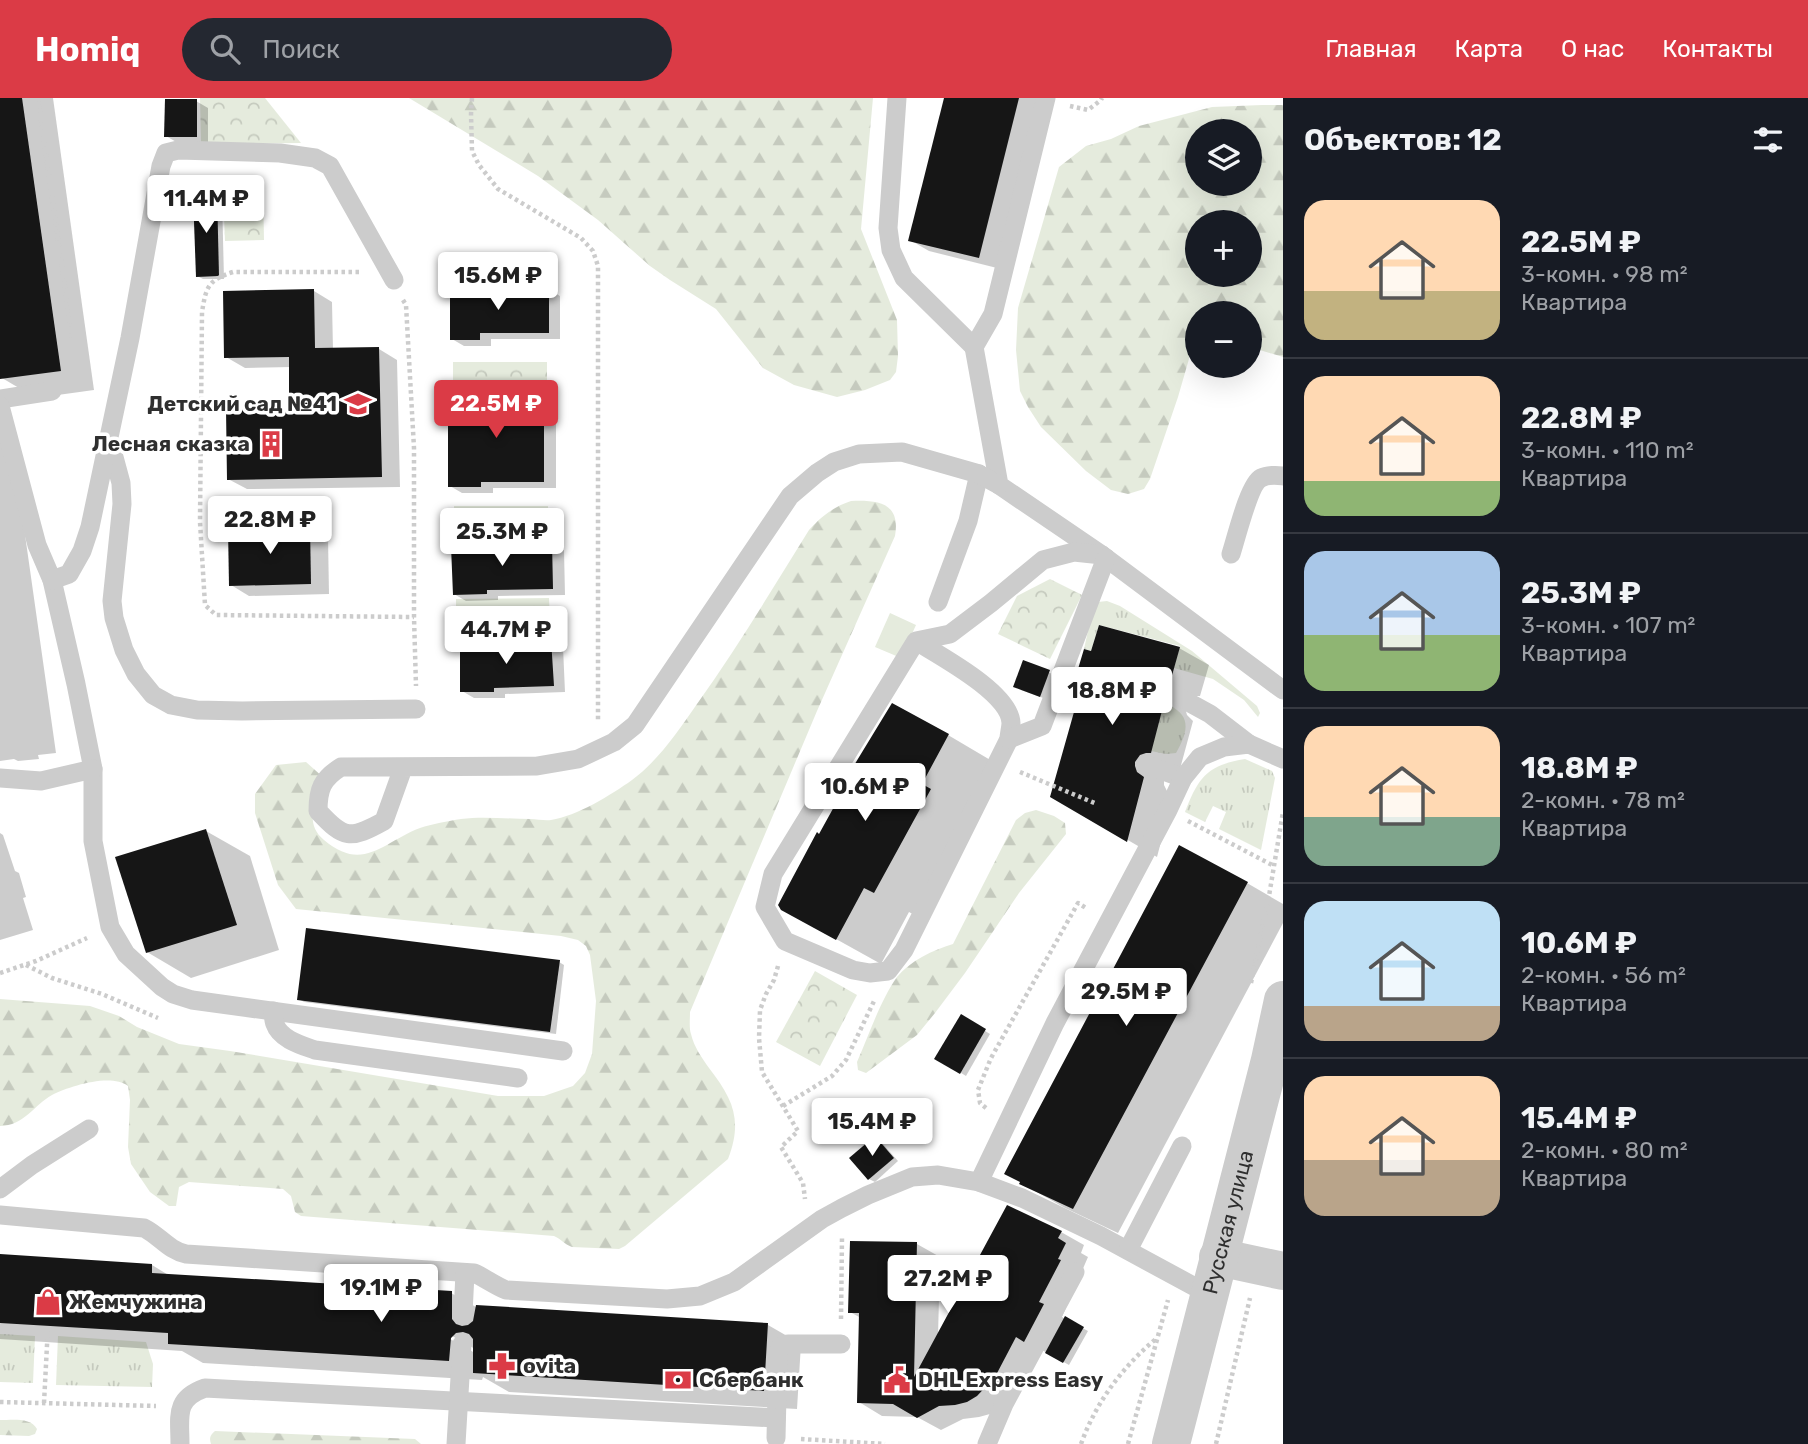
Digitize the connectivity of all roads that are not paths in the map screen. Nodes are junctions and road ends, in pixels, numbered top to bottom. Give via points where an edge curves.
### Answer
1 (897, 98) edge
2 (1046, 98) edge
3 (394, 280) road end
4 (974, 347) junction
5 (52, 391) dead end
6 (0, 400) edge
7 (0, 406) edge
8 (109, 441) junction
9 (979, 474) junction
10 (1283, 476) edge
11 (999, 485) junction
12 (1231, 554) dead end
13 (1104, 556) junction
14 (52, 580) junction
15 (938, 602) dead end
16 (916, 641) junction
17 (1283, 690) edge
18 (1168, 691) dead end
19 (416, 709) road end
20 (1009, 739) junction
21 (1249, 744) junction
22 (1283, 759) edge
23 (1147, 765) dead end
24 (403, 768) junction
25 (93, 769) junction
26 (0, 778) edge
27 (1183, 778) junction
28 (1266, 997) edge
29 (273, 1011) junction
30 (564, 1051) dead end
31 (518, 1078) dead end
32 (1271, 1095) edge
33 (89, 1129) dead end
34 (1182, 1146) dead end
35 (979, 1182) junction
36 (0, 1189) edge
37 (0, 1215) edge
38 (1128, 1250) junction
39 (1218, 1256) junction
40 (1283, 1270) edge
41 (1075, 1272) dead end
42 (466, 1273) junction
43 (1208, 1294) junction
44 (463, 1314) dead end
45 (461, 1344) dead end
46 (841, 1344) dead end
47 (459, 1402) junction
48 (180, 1444) edge
49 (456, 1444) edge
50 (987, 1444) edge
51 (1171, 1444) edge

1 - 4 lane via 888,228 891,250 904,278
2 - 4 lane via 993,313
3 - 8 lane via 330,166 315,158 280,153 166,153
4 - 11 lane
5 - 6 lane
7 - 14 lane via 37,545
8 - 14 lane via 82,551 69,574
8 - 19 lane via 122,504 114,618 136,674 153,695 171,705 197,710
9 - 11 lane
9 - 15 lane via 968,521
9 - 24 lane via 902,452 859,454 834,462 790,496 635,725 614,743 578,758 537,766
10 - 12 lane via 1261,478 1252,486
11 - 13 lane
13 - 16 lane via 1074,552 1043,560 950,634
13 - 17 lane
13 - 20 lane via 1042,726
14 - 25 lane
16 - 20 lane via 990,690 1012,720
16 - 20 lane via 773,874 765,907 785,941 853,970 888,971 904,950
18 - 21 lane via 1210,713
21 - 22 lane
21 - 27 lane via 1224,747 1200,757
23 - 27 lane
24 - 24 lane via 341,766 322,784 318,811 347,834 365,832 384,821
25 - 26 lane via 41,781
25 - 29 lane via 93,841 110,927 126,954 173,994
27 - 35 lane via 1055,1023
28 - 32 street, Русская улица
29 - 30 lane
29 - 31 lane via 282,1033 314,1050
32 - 39 street, Русская улица
33 - 36 lane
34 - 38 lane
35 - 38 lane
35 - 42 lane via 938,1175 912,1177 822,1219 734,1282 700,1296 667,1299 506,1290
37 - 42 lane via 144,1228 175,1252 186,1254
38 - 43 lane
39 - 40 street
39 - 43 street, Русская улица
41 - 50 lane
42 - 44 lane
43 - 51 street, Русская улица
45 - 47 lane
46 - 47 lane via 780,1346 776,1428
47 - 48 lane via 205,1388 191,1393 180,1407
47 - 49 lane

